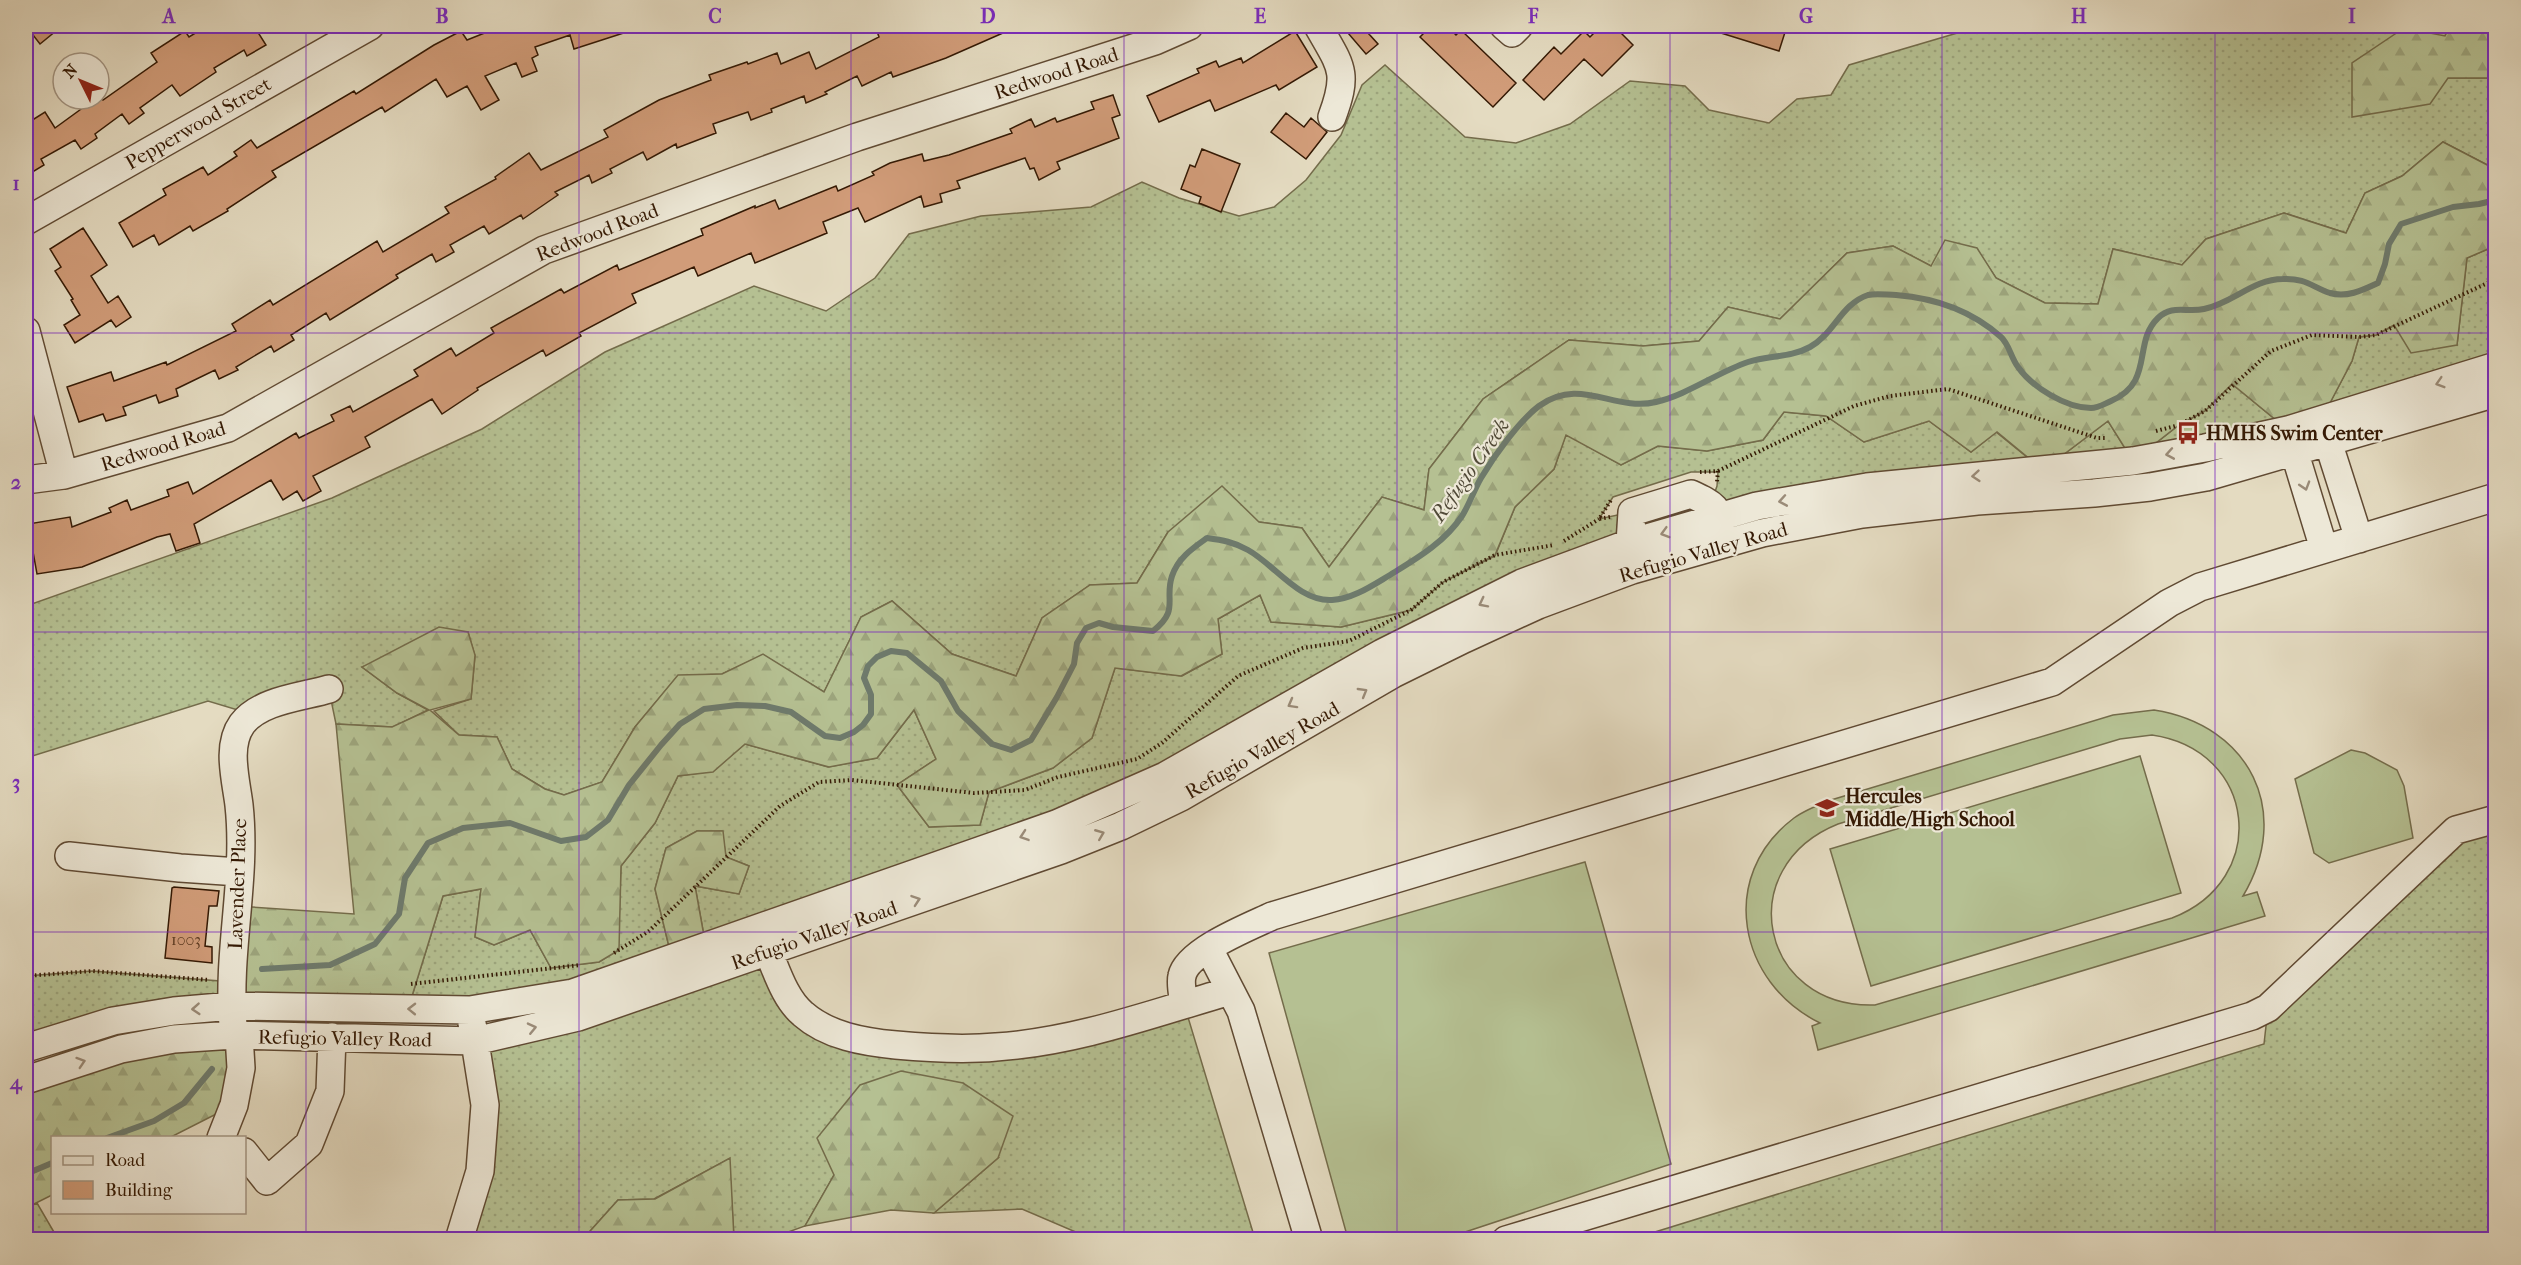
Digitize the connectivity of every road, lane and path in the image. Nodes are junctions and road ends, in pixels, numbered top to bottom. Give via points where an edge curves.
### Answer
1 (370, 26) edge
2 (1189, 26) edge
3 (1318, 26) edge
4 (1504, 26) edge
5 (1519, 26) edge
6 (1152, 33) edge
7 (1332, 117) dead end
8 (26, 221) edge
9 (2496, 279) edge
10 (26, 331) edge
11 (2496, 366) edge
12 (2496, 393) edge
13 (2325, 431) junction
14 (2149, 433) dead end
15 (2118, 438) dead end
16 (2291, 441) junction
17 (1718, 471) dead end
18 (64, 475) junction
19 (26, 480) edge
20 (2496, 497) edge
21 (1599, 519) dead end
22 (1724, 530) junction
23 (2359, 539) junction
24 (2324, 549) junction
25 (329, 689) dead end
26 (2496, 819) edge
27 (69, 856) dead end
28 (238, 872) junction
29 (1209, 949) junction
30 (768, 951) junction
31 (609, 956) dead end
32 (590, 963) dead end
33 (26, 976) edge
34 (405, 985) dead end
35 (1230, 991) junction
36 (232, 994) junction
37 (1184, 1004) junction
38 (470, 1010) junction
39 (237, 1035) junction
40 (332, 1037) junction
41 (475, 1041) junction
42 (26, 1048) edge
43 (26, 1080) edge
44 (226, 1134) edge
45 (246, 1155) edge
46 (459, 1239) edge
47 (1308, 1239) edge
48 (1506, 1239) edge

1 - 8 street, Pepperwood Street
2 - 6 street, Redwood Road
3 - 7 street via 1338,62 1343,80
4 - 5 street via 1512,33
6 - 18 street, Redwood Road via 544,250 228,428
9 - 14 path via 2376,335 2312,335 2271,351 2205,411 2180,425
10 - 18 street
11 -> 13 street, Refugio Valley Road
12 - 13 street, Refugio Valley Road
13 - 16 street, Refugio Valley Road
13 - 23 street
15 - 17 path via 2097,438 1948,389 1890,396 1854,406
16 - 22 street, Refugio Valley Road via 2206,477 2150,487 1977,501
16 -> 24 street
18 - 19 street, Redwood Road
20 - 23 street
21 - 31 path via 1562,543 1495,555 1443,582 1411,610 1349,641 1303,648 1238,676 1162,743 1137,759 1058,777 1025,790 974,793 852,780 819,782 780,806 649,931
30 -> 22 street, Refugio Valley Road via 1121,826 1181,796 1393,674 1464,639
22 -> 38 street, Refugio Valley Road via 1630,543 1522,583 1382,653 1165,776 1056,824 573,993
23 - 24 street
24 - 29 street via 2190,592 2052,682 1272,916
25 - 28 street, Lavender Place via 260,708 238,729 233,758 242,847
26 - 48 street via 2456,830 2268,1008 2252,1016
27 - 28 street
28 - 36 street, Lavender Place
29 - 35 street
29 - 37 street via 1193,958 1182,975
30 - 37 street via 784,988 801,1013 818,1026 873,1043 955,1049 998,1047 1064,1037
41 -> 30 street, Refugio Valley Road via 578,1017
32 - 34 path
33 - 36 path via 92,971
35 - 37 street
35 - 47 street via 1241,1011
38 -> 36 street, Refugio Valley Road
36 - 39 street, Lavender Place
36 -> 42 street, Refugio Valley Road via 174,1011 113,1021
38 - 41 street
39 - 40 street, Refugio Valley Road
43 -> 39 street, Refugio Valley Road via 121,1049 174,1038
39 - 44 street, Lavender Place via 241,1068
40 - 41 street, Refugio Valley Road
40 - 45 street via 330,1091 309,1144 267,1181
41 - 46 street via 485,1105 480,1171

